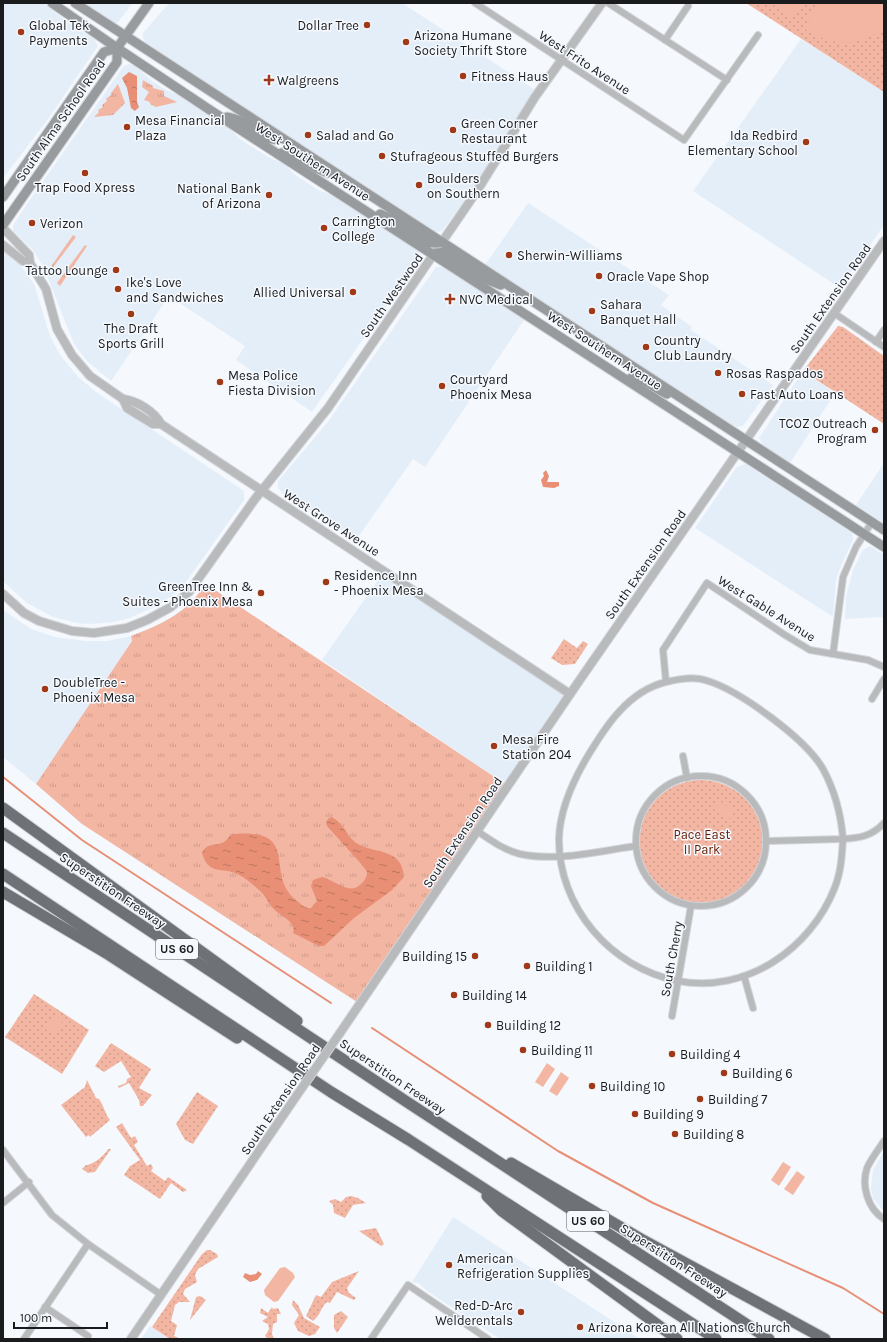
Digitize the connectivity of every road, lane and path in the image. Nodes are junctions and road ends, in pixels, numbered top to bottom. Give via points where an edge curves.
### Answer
1 (52, 3) edge
2 (75, 3) edge
3 (149, 3) edge
4 (475, 3) edge
5 (602, 3) edge
6 (608, 3) edge
7 (688, 6) dead end
8 (758, 35) dead end
9 (125, 37) junction
10 (665, 40) junction
11 (117, 48) junction
12 (562, 60) junction
13 (727, 80) junction
14 (216, 114) junction
15 (282, 138) junction
16 (278, 154) junction
17 (344, 179) junction
18 (3, 197) edge
19 (370, 213) junction
20 (3, 225) edge
21 (3, 228) edge
22 (884, 241) edge
23 (442, 242) junction
24 (3, 245) edge
25 (434, 254) junction
26 (30, 264) junction
27 (511, 287) junction
28 (834, 313) junction
29 (559, 318) junction
30 (884, 330) edge
31 (552, 331) junction
32 (876, 342) junction
33 (884, 347) edge
34 (629, 381) junction
35 (685, 401) junction
36 (745, 440) junction
37 (737, 452) junction
38 (262, 490) junction
39 (872, 522) junction
40 (884, 530) edge
41 (864, 534) junction
42 (884, 547) edge
43 (3, 594) edge
44 (833, 654) junction
45 (884, 667) edge
46 (884, 679) edge
47 (666, 682) junction
48 (570, 694) junction
49 (872, 699) dead end
50 (684, 756) dead end
51 (687, 778) junction
52 (3, 808) edge
53 (884, 823) edge
54 (477, 831) junction
55 (3, 833) edge
56 (843, 839) junction
57 (768, 841) junction
58 (636, 846) junction
59 (560, 856) junction
60 (3, 874) edge
61 (3, 892) edge
62 (691, 906) junction
63 (744, 976) junction
64 (678, 981) junction
65 (753, 1008) dead end
66 (672, 1016) dead end
67 (350, 1064) junction
68 (331, 1092) junction
69 (407, 1102) junction
70 (884, 1141) edge
71 (3, 1150) edge
72 (29, 1182) junction
73 (474, 1182) junction
74 (3, 1203) edge
75 (884, 1219) edge
76 (88, 1244) junction
77 (160, 1294) junction
78 (46, 1307) junction
79 (88, 1336) dead end
80 (24, 1339) edge
81 (130, 1339) edge
82 (371, 1339) edge
83 (488, 1339) edge
84 (677, 1339) edge
85 (716, 1339) edge
86 (769, 1339) edge
87 (825, 1339) edge

1 - 11 main road, West Southern Avenue
2 - 9 main road, West Southern Avenue
3 - 9 main road, South Alma School Road
4 - 12 street, West Frito Avenue
5 - 12 street, South Westwood
6 - 10 street
7 - 10 street
8 - 13 street
9 - 11 main road, South Alma School Road
9 - 15 main road, West Southern Avenue
10 - 13 street
11 - 14 main road, West Southern Avenue
11 - 18 main road, South Alma School Road via 104,52
11 - 20 main road, South Alma School Road via 117,62
12 - 13 street, West Frito Avenue via 684,140
12 - 23 street, South Westwood via 520,119
14 - 15 main road via 242,122 270,139
14 - 16 main road, West Southern Avenue
15 - 17 main road, West Southern Avenue
16 - 17 main road via 288,151 316,168
16 - 19 main road, West Southern Avenue
17 - 23 main road, West Southern Avenue
19 - 23 main road via 381,214 394,220 430,243
19 - 25 main road, West Southern Avenue
21 - 26 street, West Grove Avenue via 29,255
22 - 28 street, South Extension Road
23 - 25 street, South Westwood
23 - 27 main road, West Southern Avenue
24 - 26 street, West Grove Avenue
25 - 27 main road via 444,252 488,280
25 - 31 main road, West Southern Avenue
25 - 38 street, South Westwood via 328,408
26 - 38 street, West Grove Avenue via 46,289 56,329 82,368 122,399 132,400 156,416 161,424
27 - 29 main road, West Southern Avenue
28 - 32 street
28 - 36 street, South Extension Road
29 - 31 main road
29 - 35 main road, West Southern Avenue
30 - 32 street
31 - 34 main road, West Southern Avenue
32 - 33 street
34 - 35 main road via 632,377 637,377 658,391
34 - 37 main road, West Southern Avenue
35 - 36 main road, West Southern Avenue
36 - 37 street, South Extension Road
36 - 39 main road, West Southern Avenue
37 - 41 main road, West Southern Avenue
37 - 48 street, South Extension Road
38 - 43 street, South Westwood via 189,592 171,607 147,620 127,628 94,633 72,631 39,621 24,613
38 - 48 street, West Grove Avenue
39 - 40 main road, West Southern Avenue
39 - 41 street
41 - 42 main road, West Southern Avenue
41 - 44 street via 843,577
44 - 45 street, West Gable Avenue via 868,660
44 - 47 street, West Gable Avenue via 810,650 707,583 664,650
46 - 49 street
47 - 56 street via 682,678 707,680 786,728 822,768 831,785 840,816
47 - 59 street via 649,687 630,700 618,712 590,752 566,798 559,836
48 - 54 street, South Extension Road
50 - 51 street
51 - 57 street via 724,780 744,794 760,813
51 - 58 street via 665,786 647,805 636,832
52 - 67 highway via 138,908 284,1011
53 - 56 street via 863,837
54 - 59 street via 519,854
54 - 77 street, South Extension Road, bridge
55 - 67 highway, Superstition Freeway / US 60
56 - 57 street
56 - 63 street via 835,887 815,924 797,946 770,965
57 - 62 street via 759,873 744,890 712,905
58 - 59 street
58 - 62 street via 641,867 662,894
59 - 64 street via 574,903 599,938 622,958 643,969
60 - 68 highway, US 60
61 - 68 highway via 106,953 246,1045
62 - 64 street, South Cherry
63 - 64 street via 707,983
63 - 65 street
64 - 66 street, South Cherry
67 - 69 highway, Superstition Freeway / US 60
68 - 73 highway, US 60
69 - 86 highway, Superstition Freeway / US 60
69 - 87 highway via 641,1239
70 - 75 street via 867,1168 865,1190 873,1209
71 - 72 street
72 - 74 street
72 - 76 street via 52,1215
73 - 84 highway via 502,1211
73 - 85 highway, US 60
76 - 77 street
76 - 78 street
77 - 81 street, South Extension Road
78 - 79 street
78 - 80 street
82 - 83 street via 408,1285

